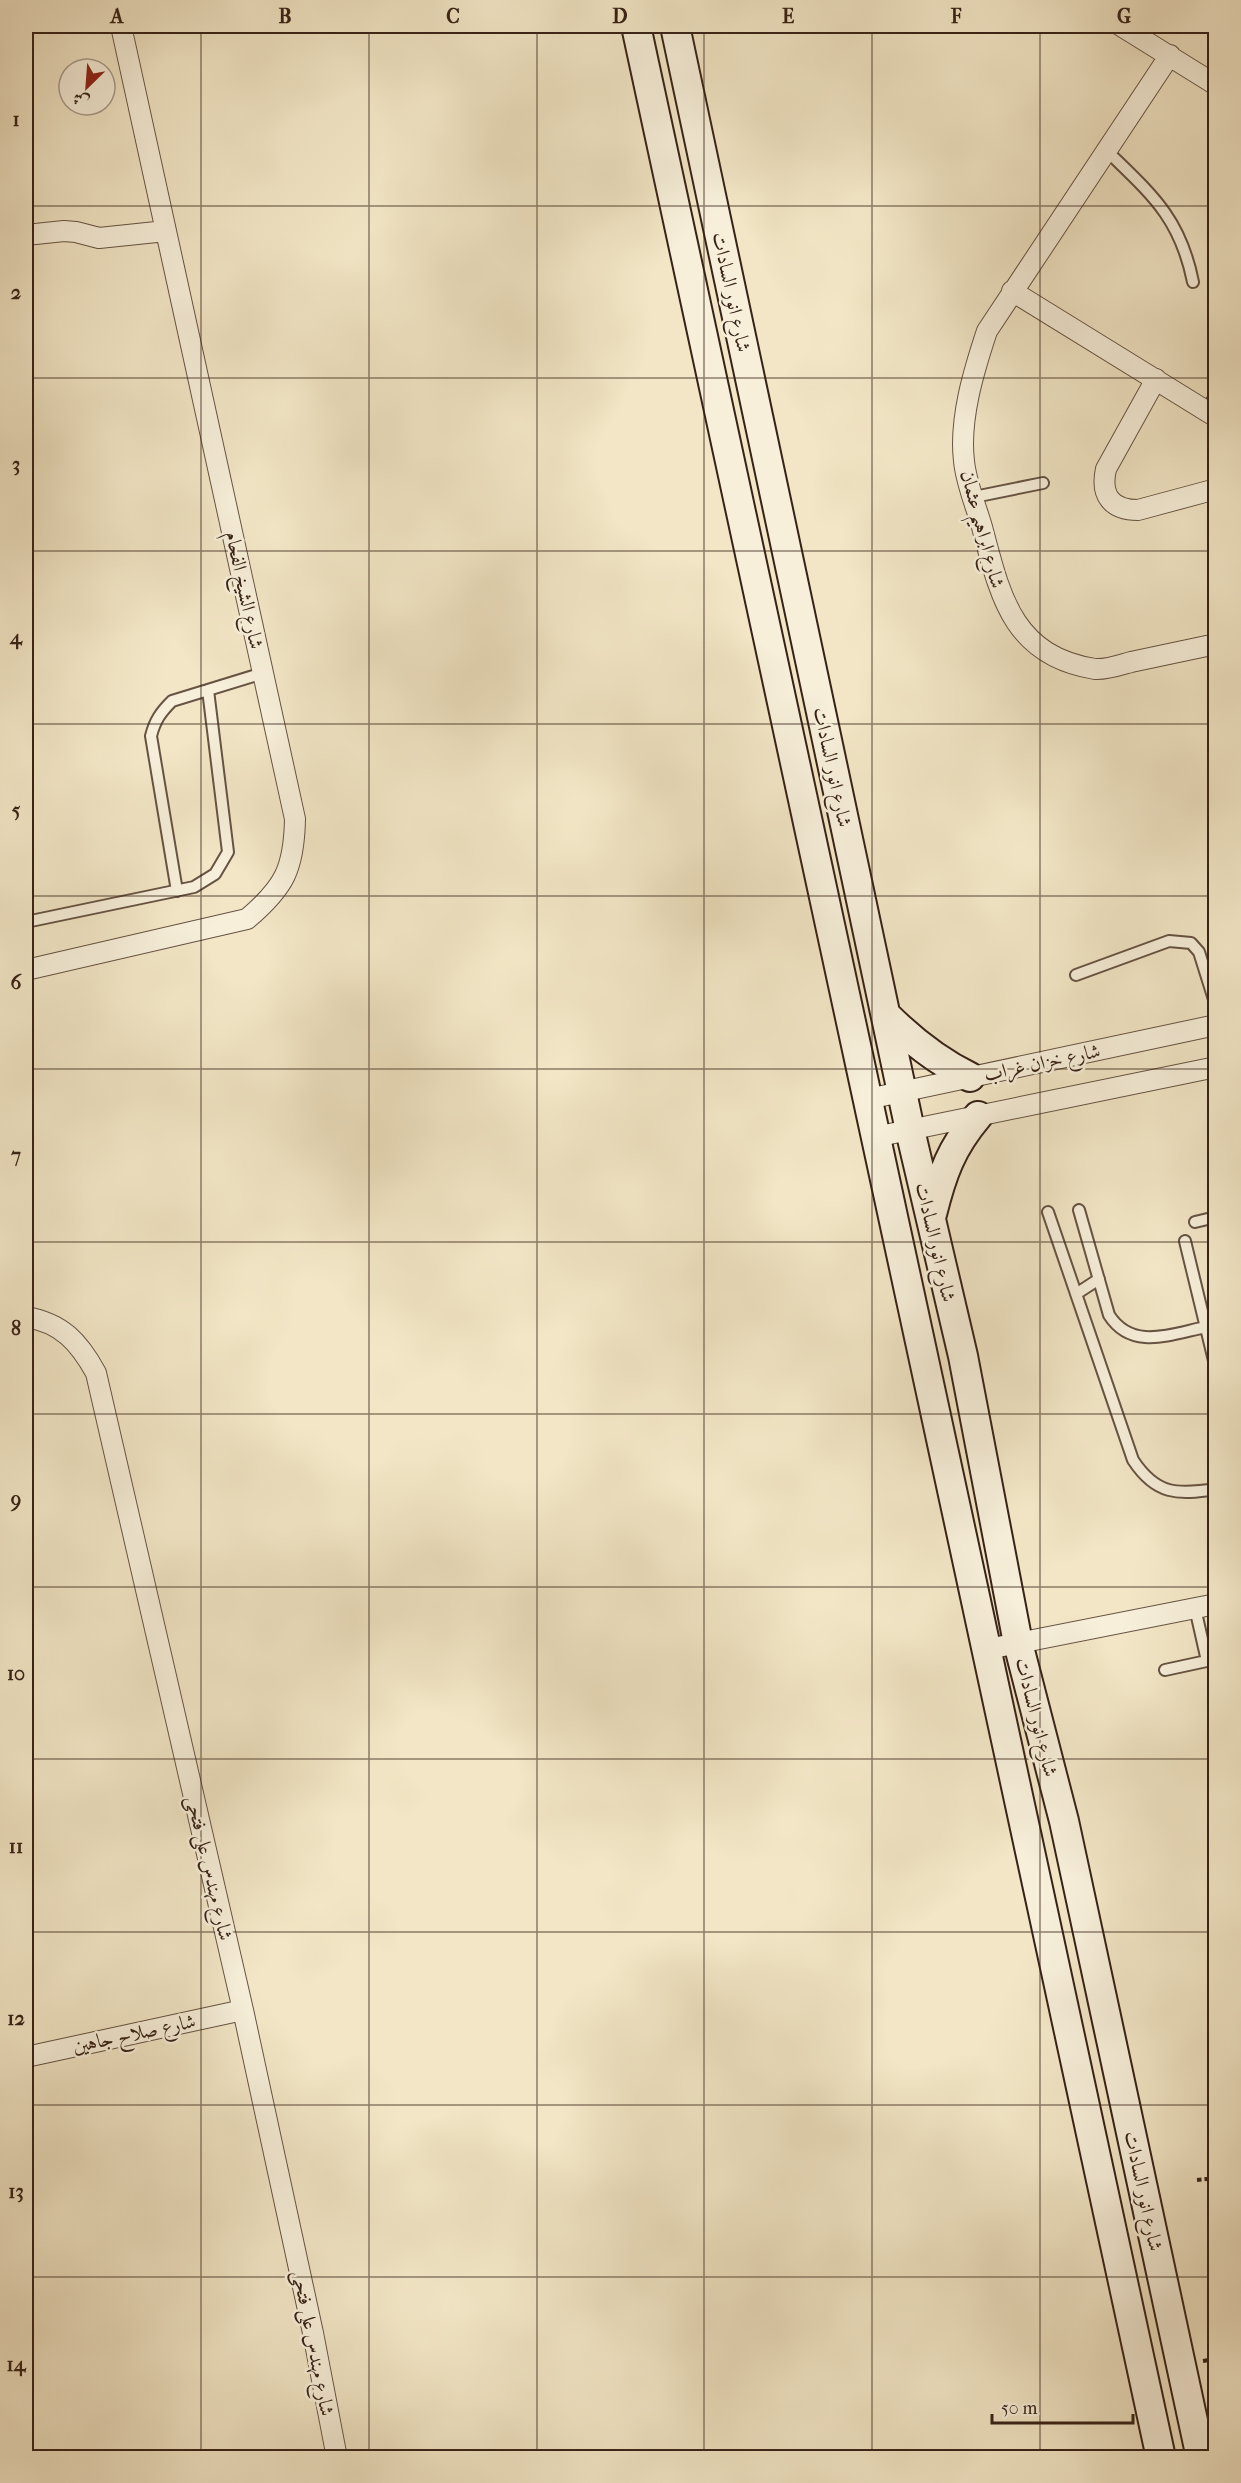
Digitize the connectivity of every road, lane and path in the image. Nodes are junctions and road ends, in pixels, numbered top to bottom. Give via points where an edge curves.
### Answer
1 (121, 26) edge
2 (636, 26) edge
3 (675, 26) edge
4 (1121, 26) edge
5 (1170, 55) junction
6 (1215, 86) edge
7 (1106, 150) junction
8 (166, 231) junction
9 (26, 232) edge
10 (1193, 282) dead end
11 (1012, 291) junction
12 (1156, 379) junction
13 (1212, 408) edge
14 (1043, 483) dead end
15 (1215, 489) edge
16 (974, 497) junction
17 (1215, 644) edge
18 (263, 673) junction
19 (208, 690) junction
20 (177, 891) junction
21 (26, 922) edge
22 (26, 970) edge
23 (1076, 975) dead end
24 (1215, 1006) edge
25 (886, 1015) junction
26 (1215, 1025) edge
27 (1215, 1067) edge
28 (970, 1077) junction
29 (902, 1091) junction
30 (868, 1100) junction
31 (978, 1116) junction
32 (910, 1130) junction
33 (875, 1137) junction
34 (1079, 1210) dead end
35 (1048, 1212) dead end
36 (1215, 1217) edge
37 (931, 1219) junction
38 (1195, 1222) dead end
39 (1185, 1241) dead end
40 (1099, 1280) junction
41 (1076, 1294) junction
42 (26, 1317) edge
43 (1206, 1327) junction
44 (1215, 1369) edge
45 (1215, 1489) edge
46 (1215, 1604) edge
47 (1195, 1608) junction
48 (1018, 1642) junction
49 (988, 1649) junction
50 (1211, 1660) edge
51 (1165, 1670) dead end
52 (243, 2010) junction
53 (26, 2057) edge
54 (1215, 2178) edge
55 (1197, 2180) dead end
56 (1212, 2286) dead end
57 (1215, 2301) edge
58 (337, 2457) edge
59 (1161, 2457) edge
60 (1201, 2457) edge

1 - 8 street, شارع الشيخ الفحام
2 - 30 street, شارع انور السادات
3 - 25 street, شارع انور السادات
4 - 5 street
5 - 6 street
5 - 7 street, شارع ابراهيم عثمان
7 - 10 lane via 1160,205 1177,229 1188,254
7 - 11 street, شارع ابراهيم عثمان
8 - 9 street via 99,238 76,232
8 - 18 street, شارع الشيخ الفحام
11 - 12 street
11 - 16 street, شارع ابراهيم عثمان via 987,331 973,373 964,460
12 - 13 street
12 - 15 street via 1106,469 1106,494 1114,504 1138,510
14 - 16 lane
16 - 17 street, شارع ابراهيم عثمان via 999,592 1010,616 1048,653 1072,664 1098,669
18 - 19 lane
18 - 22 street, شارع الشيخ الفحام via 295,819 294,848 286,876 270,900 247,919
19 - 20 lane via 228,852 223,864 206,882
19 - 20 lane via 172,701 154,723 151,736
20 - 21 lane
23 - 24 lane via 1169,941 1191,943 1199,952
25 - 28 street via 931,1056
25 - 29 street, شارع انور السادات
26 - 28 street, شارع خزان غراب
27 - 31 street, شارع خزان غراب
28 - 29 street, شارع خزان غراب
29 - 30 street, شارع خزان غراب
29 - 32 street, شارع انور السادات
30 - 33 street, شارع انور السادات
31 - 32 street, شارع خزان غراب
31 - 37 street via 950,1155
32 - 33 street, شارع خزان غراب
32 - 37 street, شارع انور السادات
33 - 49 street, شارع انور السادات
34 - 40 lane
35 - 41 lane
36 - 38 lane
37 - 48 street, شارع انور السادات via 963,1356
39 - 43 lane
40 - 41 lane
40 - 43 lane via 1115,1325 1136,1337
41 - 45 lane via 1133,1460 1142,1473 1168,1491
42 - 52 street, شارع مهندس على فتحى via 64,1331 83,1350 96,1373
43 - 44 lane
46 - 47 street
47 - 48 street
47 - 50 lane
48 - 49 street
48 - 60 street, شارع انور السادات via 1066,1833
49 - 59 street, شارع انور السادات
50 - 51 lane
52 - 53 street, شارع صلاح جاهين
52 - 58 street, شارع مهندس على فتحى via 314,2333
54 - 55 path
56 - 57 path

